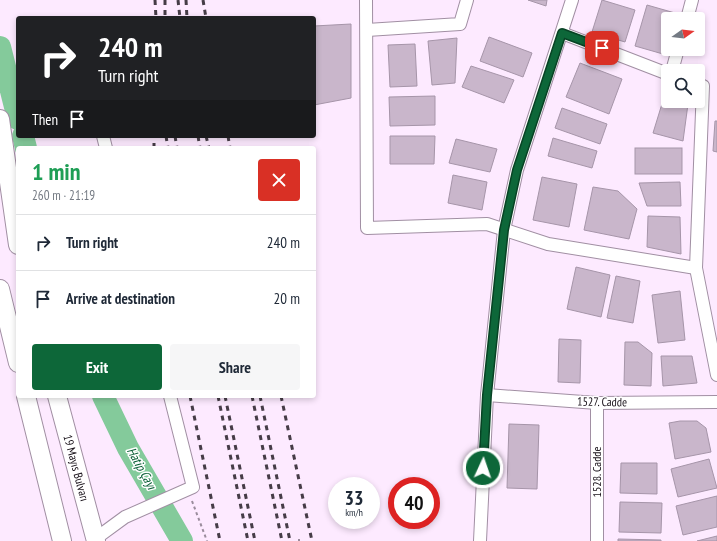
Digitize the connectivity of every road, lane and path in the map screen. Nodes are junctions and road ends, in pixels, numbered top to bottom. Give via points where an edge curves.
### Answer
1 (366, 0) edge
2 (467, 0) edge
3 (572, 0) edge
4 (692, 0) edge
5 (689, 12) edge
6 (367, 30) junction
7 (562, 33) junction
8 (661, 71) edge
9 (702, 108) edge
10 (0, 119) edge
11 (0, 179) edge
12 (504, 230) junction
13 (16, 231) edge
14 (16, 243) edge
15 (696, 268) junction
16 (0, 289) edge
17 (16, 355) edge
18 (717, 375) edge
19 (487, 395) junction
20 (26, 398) edge
21 (58, 398) edge
22 (171, 398) edge
23 (717, 402) edge
24 (597, 403) junction
25 (188, 489) junction
26 (96, 540) edge
27 (62, 541) edge
28 (207, 541) edge
29 (480, 541) edge
30 (597, 541) edge

1 - 6 street
2 - 6 street via 460,24
3 - 7 street
4 - 5 street
6 - 12 street via 367,228 487,224
7 - 8 street
7 - 12 street via 517,170
9 - 15 street
10 - 13 highway
11 - 14 highway
12 - 15 street via 548,244
12 - 19 street
15 - 18 street
16 - 17 highway
19 - 24 street, 1527. Cadde
19 - 29 street
20 - 27 highway
21 - 26 highway, 19 Mayıs Bulvarı
22 - 25 street via 193,487
23 - 24 street, 1527. Cadde
24 - 30 street, 1528. Cadde
25 - 26 street via 125,517
25 - 28 path

